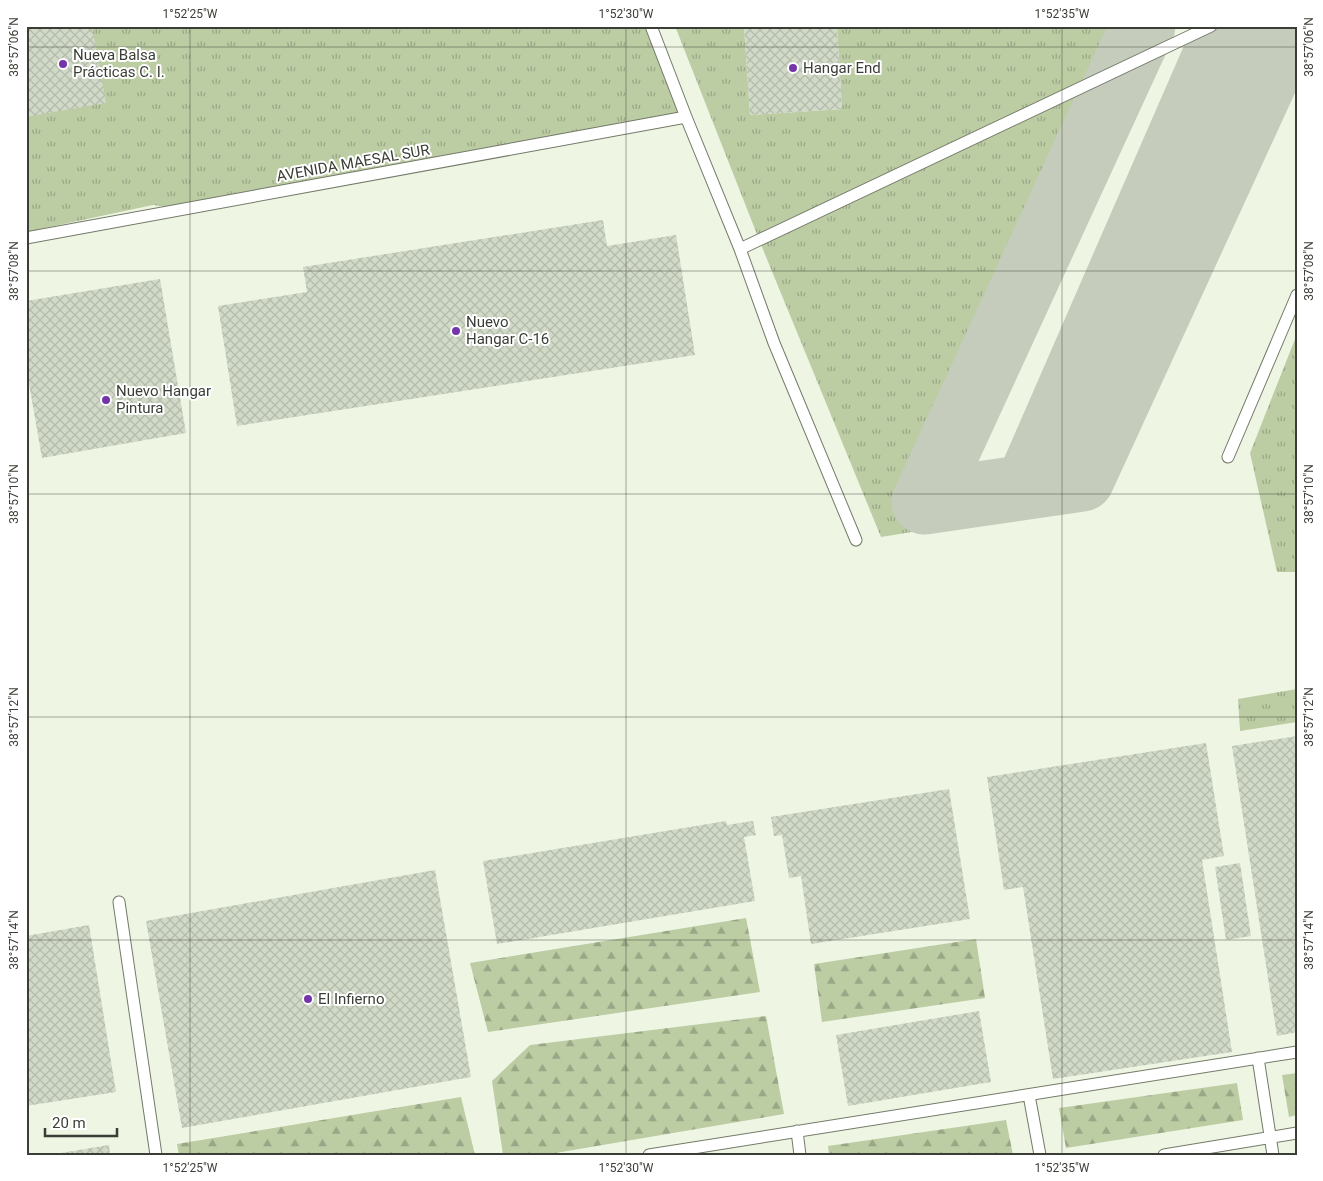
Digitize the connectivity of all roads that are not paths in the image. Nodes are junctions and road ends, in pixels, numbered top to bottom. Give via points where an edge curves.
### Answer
1 (651, 26) edge
2 (1211, 26) edge
3 (686, 117) junction
4 (26, 238) edge
5 (740, 249) junction
6 (1297, 295) edge
7 (1228, 457) dead end
8 (856, 540) dead end
9 (119, 902) dead end
10 (1297, 1052) edge
11 (1258, 1058) junction
12 (1029, 1095) junction
13 (797, 1131) junction
14 (1297, 1134) edge
15 (1270, 1138) junction
16 (156, 1155) edge
17 (649, 1155) edge
18 (800, 1155) edge
19 (1040, 1155) edge
20 (1164, 1155) edge
21 (1273, 1155) edge

1 - 3 lane
2 - 5 lane
3 - 4 lane, AVENIDA MAESAL SUR
3 - 5 lane
5 - 8 lane via 774,343
6 - 7 lane
9 - 16 lane
10 - 11 lane
11 - 12 lane
11 - 15 lane
12 - 13 lane
12 - 19 lane
13 - 17 lane
13 - 18 lane
14 - 15 lane
15 - 20 lane
15 - 21 lane

